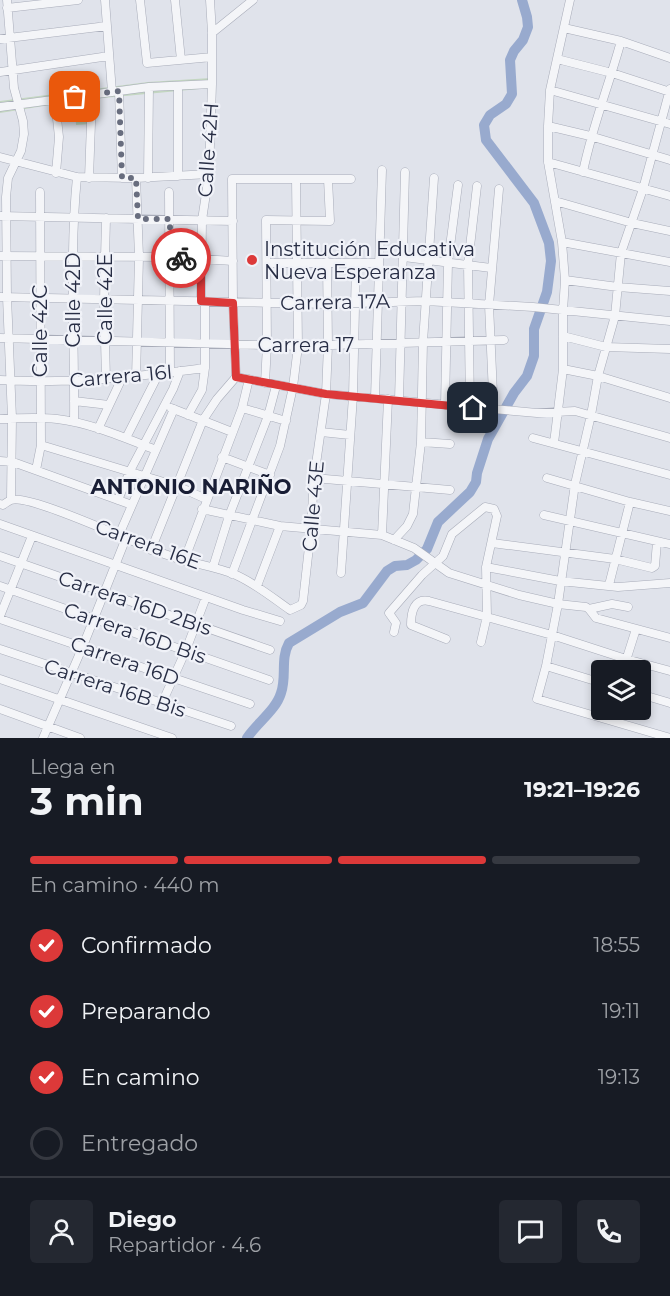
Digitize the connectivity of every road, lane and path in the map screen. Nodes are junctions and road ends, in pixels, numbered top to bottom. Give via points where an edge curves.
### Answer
1 (78, 0) edge
2 (105, 0) edge
3 (140, 0) edge
4 (175, 0) edge
5 (210, 0) edge
6 (253, 0) edge
7 (570, 0) edge
8 (7, 4) edge
9 (107, 26) junction
10 (564, 28) junction
11 (213, 33) junction
12 (11, 38) junction
13 (0, 39) edge
14 (621, 41) junction
15 (109, 56) junction
16 (212, 57) junction
17 (670, 58) edge
18 (557, 59) junction
19 (181, 60) junction
20 (12, 70) junction
21 (0, 72) edge
22 (612, 73) junction
23 (212, 84) junction
24 (178, 86) junction
25 (148, 87) junction
26 (550, 90) junction
27 (115, 91) junction
28 (670, 91) edge
29 (92, 95) junction
30 (55, 99) junction
31 (601, 103) junction
32 (19, 105) junction
33 (0, 107) edge
34 (666, 123) edge
35 (548, 126) junction
36 (590, 136) junction
37 (651, 155) junction
38 (0, 156) edge
39 (670, 160) edge
40 (15, 162) junction
41 (548, 162) junction
42 (382, 170) dead end
43 (405, 172) dead end
44 (583, 172) junction
45 (56, 173) junction
46 (209, 174) junction
47 (178, 176) junction
48 (77, 177) junction
49 (89, 178) junction
50 (122, 178) junction
51 (136, 178) junction
52 (148, 178) junction
53 (434, 178) dead end
54 (296, 179) junction
55 (328, 179) junction
56 (351, 179) dead end
57 (458, 185) dead end
58 (477, 186) dead end
59 (499, 189) dead end
60 (643, 189) junction
61 (40, 192) dead end
62 (170, 192) dead end
63 (670, 196) edge
64 (555, 201) junction
65 (3, 216) edge
66 (39, 216) junction
67 (73, 217) junction
68 (106, 218) junction
69 (138, 219) junction
70 (170, 219) junction
71 (202, 220) junction
72 (233, 221) junction
73 (295, 221) junction
74 (632, 223) junction
75 (670, 231) edge
76 (562, 242) junction
77 (621, 253) junction
78 (3, 256) edge
79 (39, 257) junction
80 (73, 257) junction
81 (105, 257) junction
82 (139, 257) junction
83 (170, 257) junction
84 (404, 257) junction
85 (427, 258) junction
86 (201, 259) junction
87 (233, 261) junction
88 (327, 262) junction
89 (448, 262) junction
90 (670, 262) edge
91 (267, 263) junction
92 (297, 263) junction
93 (356, 263) junction
94 (379, 263) junction
95 (468, 264) junction
96 (491, 268) junction
97 (565, 280) junction
98 (618, 287) junction
99 (670, 291) edge
100 (3, 297) edge
101 (40, 298) junction
102 (73, 299) junction
103 (104, 300) junction
104 (138, 301) junction
105 (171, 301) junction
106 (203, 301) junction
107 (401, 301) junction
108 (425, 301) junction
109 (233, 303) junction
110 (266, 303) junction
111 (298, 303) junction
112 (355, 303) junction
113 (378, 303) junction
114 (446, 303) junction
115 (327, 304) junction
116 (469, 304) junction
117 (489, 305) junction
118 (563, 311) junction
119 (615, 316) junction
120 (670, 321) edge
121 (563, 336) junction
122 (4, 338) edge
123 (41, 340) junction
124 (469, 340) junction
125 (504, 340) dead end
126 (73, 341) junction
127 (105, 341) junction
128 (138, 341) junction
129 (445, 341) junction
130 (491, 341) junction
131 (170, 342) junction
132 (423, 342) junction
133 (205, 344) junction
134 (235, 344) junction
135 (401, 344) junction
136 (267, 345) junction
137 (328, 345) junction
138 (355, 345) junction
139 (377, 345) junction
140 (298, 346) junction
141 (606, 347) junction
142 (670, 349) edge
143 (205, 368) junction
144 (563, 369) junction
145 (180, 371) junction
146 (170, 372) junction
147 (158, 375) junction
148 (598, 376) junction
149 (236, 377) junction
150 (122, 378) junction
151 (136, 378) junction
152 (249, 379) junction
153 (0, 380) edge
154 (106, 380) junction
155 (10, 381) junction
156 (74, 381) junction
157 (40, 382) junction
158 (265, 383) junction
159 (276, 386) junction
160 (294, 387) junction
161 (326, 394) junction
162 (493, 394) dead end
163 (353, 396) junction
164 (375, 398) junction
165 (670, 398) edge
166 (388, 399) junction
167 (399, 400) junction
168 (74, 401) junction
169 (423, 403) junction
170 (109, 405) junction
171 (445, 405) junction
172 (164, 406) junction
173 (242, 408) junction
174 (472, 408) junction
175 (174, 409) junction
176 (558, 412) junction
177 (188, 415) junction
178 (591, 415) junction
179 (268, 416) junction
180 (12, 418) junction
181 (42, 418) junction
182 (0, 419) edge
183 (203, 420) junction
184 (74, 422) junction
185 (286, 422) junction
186 (98, 429) junction
187 (232, 432) junction
188 (321, 432) junction
189 (350, 435) junction
190 (126, 438) junction
191 (533, 438) dead end
192 (670, 438) edge
193 (421, 441) junction
194 (554, 443) junction
195 (41, 444) junction
196 (450, 444) dead end
197 (143, 445) junction
198 (156, 450) junction
199 (583, 450) junction
200 (222, 457) junction
201 (0, 461) edge
202 (13, 462) junction
203 (249, 467) junction
204 (36, 470) junction
205 (130, 471) junction
206 (270, 475) junction
207 (670, 475) edge
208 (144, 476) junction
209 (547, 477) dead end
210 (314, 478) junction
211 (347, 482) junction
212 (575, 484) junction
213 (385, 485) junction
214 (177, 486) junction
215 (416, 487) junction
216 (450, 490) dead end
217 (11, 499) junction
218 (206, 499) junction
219 (118, 500) junction
220 (630, 502) junction
221 (0, 504) edge
222 (132, 505) junction
223 (202, 509) junction
224 (670, 511) edge
225 (544, 515) dead end
226 (229, 516) junction
227 (568, 520) junction
228 (253, 521) junction
229 (0, 524) edge
230 (280, 526) junction
231 (311, 529) junction
232 (342, 532) junction
233 (622, 532) junction
234 (382, 535) junction
235 (32, 536) junction
236 (122, 536) junction
237 (394, 540) junction
238 (657, 542) junction
239 (492, 543) junction
240 (670, 544) edge
241 (151, 550) junction
242 (564, 552) junction
243 (0, 556) edge
244 (615, 559) junction
245 (432, 560) junction
246 (184, 561) junction
247 (21, 563) junction
248 (115, 565) junction
249 (213, 567) junction
250 (486, 567) junction
251 (340, 573) dead end
252 (232, 574) junction
253 (560, 581) junction
254 (670, 583) edge
255 (486, 585) junction
256 (609, 585) junction
257 (0, 586) edge
258 (257, 586) junction
259 (10, 590) junction
260 (104, 591) junction
261 (206, 597) junction
262 (558, 604) junction
263 (628, 607) dead end
264 (589, 609) junction
265 (290, 610) joint
266 (487, 616) junction
267 (0, 617) edge
268 (93, 620) junction
269 (280, 621) dead end
270 (196, 622) junction
271 (636, 629) junction
272 (394, 632) dead end
273 (552, 635) junction
274 (670, 638) edge
275 (446, 639) dead end
276 (481, 642) dead end
277 (83, 646) junction
278 (0, 649) edge
279 (186, 650) junction
280 (270, 650) dead end
281 (626, 659) junction
282 (546, 666) junction
283 (670, 671) edge
284 (71, 674) junction
285 (173, 676) junction
286 (0, 679) edge
287 (269, 680) dead end
288 (591, 680) edge
289 (651, 697) edge
290 (60, 700) junction
291 (162, 703) junction
292 (670, 703) edge
293 (250, 704) dead end
294 (0, 709) edge
295 (591, 715) edge
296 (610, 720) edge
297 (231, 726) dead end
298 (48, 727) junction
299 (670, 737) edge
300 (43, 738) edge
301 (80, 738) edge
302 (171, 738) edge

1 - 8 street
2 - 9 street
3 - 19 street via 147,63
4 - 19 street
5 - 11 street, Calle 42H
6 - 11 street
7 - 10 street
8 - 12 street
9 - 12 street
9 - 15 street
10 - 14 street
10 - 18 street
11 - 16 street, Calle 42H
12 - 13 street
12 - 20 street
14 - 17 street
14 - 22 street
15 - 20 street
15 - 27 street
16 - 19 street
16 - 23 street, Calle 42H
18 - 22 street
18 - 26 street
20 - 21 street
20 - 32 street
22 - 28 street
22 - 31 street
23 - 24 street
23 - 46 street, Calle 42H
24 - 25 street
24 - 47 street
25 - 27 street
25 - 52 street
26 - 31 street
26 - 35 street
27 - 29 street
27 - 50 street
28 - 34 street
29 - 30 street
29 - 49 street
30 - 32 street
30 - 45 street
31 - 34 street
31 - 36 street
32 - 33 street
32 - 40 street via 24,134
34 - 37 street
35 - 36 street
35 - 41 street
36 - 37 street
36 - 44 street
37 - 39 street
37 - 60 street
38 - 40 street
40 - 45 street
40 - 65 street via 6,186
41 - 44 street
41 - 64 street
42 - 94 street
43 - 84 street
44 - 60 street
45 - 48 street
46 - 47 street
46 - 71 street, Calle 42H
47 - 52 street
48 - 49 street
48 - 67 street, Calle 42D
49 - 50 street
50 - 51 street
51 - 52 street
51 - 69 street
53 - 85 street
54 - 55 street
54 - 72 street via 232,179
54 - 73 street
55 - 56 street
55 - 73 street via 330,221
57 - 89 street
58 - 95 street
59 - 96 street
60 - 63 street
60 - 74 street
61 - 66 street, Calle 42C
62 - 70 street
64 - 74 street
64 - 76 street
65 - 66 street
65 - 78 street
66 - 67 street
66 - 79 street, Calle 42C
67 - 68 street
67 - 80 street, Calle 42D
68 - 69 street
68 - 81 street, Calle 42E
69 - 70 street
69 - 82 street
70 - 71 street
70 - 83 street
71 - 72 street
71 - 86 street, Calle 42H
72 - 87 street
73 - 91 street via 266,220
73 - 92 street
74 - 75 street
74 - 77 street
76 - 77 street
76 - 97 street
77 - 90 street
77 - 98 street
78 - 79 street
78 - 100 street
79 - 80 street
79 - 101 street, Calle 42C
80 - 81 street
80 - 102 street, Calle 42D
81 - 82 street
81 - 103 street, Calle 42E
82 - 83 street
82 - 104 street
83 - 86 street
83 - 105 street
84 - 85 street
84 - 107 street
85 - 89 street
85 - 108 street
86 - 87 street
86 - 106 street, Calle 42H
87 - 109 street
88 - 92 street
88 - 93 street
88 - 115 street, Calle 43E
89 - 95 street
89 - 114 street
91 - 92 street
91 - 110 street
92 - 111 street
93 - 94 street
93 - 112 street, Calle 43E
94 - 113 street
95 - 96 street
95 - 116 street
96 - 117 street
97 - 98 street
97 - 118 street
98 - 99 street
98 - 119 street
100 - 101 street, Carrera 17A
100 - 122 street
101 - 102 street, Carrera 17A
101 - 123 street, Calle 42C
102 - 103 street, Carrera 17A
102 - 126 street, Calle 42D
103 - 104 street, Carrera 17A
103 - 127 street, Calle 42E
104 - 105 street, Carrera 17A
104 - 128 street
105 - 106 street, Carrera 17A
105 - 131 street
106 - 109 street, Carrera 17A
106 - 133 street, Calle 42H
107 - 108 street, Carrera 17A
107 - 113 street, Carrera 17A
107 - 135 street
108 - 114 street, Carrera 17A
108 - 132 street
109 - 110 street, Carrera 17A
109 - 134 street
110 - 111 street, Carrera 17A
110 - 136 street
111 - 115 street, Carrera 17A
111 - 140 street
112 - 113 street, Carrera 17A
112 - 115 street, Carrera 17A
112 - 138 street, Calle 43E
113 - 139 street
114 - 116 street, Carrera 17A
114 - 129 street
115 - 137 street, Calle 43E
116 - 117 street, Carrera 17A
116 - 124 street
117 - 118 street, Carrera 17A
117 - 130 street
118 - 119 street, Carrera 17A
118 - 121 street
119 - 120 street, Carrera 17A
119 - 141 street
121 - 141 street
121 - 144 street
122 - 123 street, Carrera 17
122 - 155 street
123 - 126 street, Carrera 17
123 - 157 street, Calle 42C
124 - 129 street, Carrera 17
124 - 130 street, Carrera 17
124 - 174 street
125 - 130 street, Carrera 17
126 - 127 street, Carrera 17
126 - 156 street, Calle 42D
127 - 128 street, Carrera 17
127 - 154 street, Calle 42E
128 - 131 street, Carrera 17
128 - 151 street
129 - 132 street, Carrera 17
129 - 171 street
130 - 162 street
131 - 133 street, Carrera 17
131 - 146 street
132 - 135 street, Carrera 17
132 - 169 street
133 - 134 street, Carrera 17
133 - 143 street, Calle 42H
134 - 136 street, Carrera 17
134 - 149 street
135 - 139 street, Carrera 17
135 - 167 street
136 - 140 street, Carrera 17
136 - 158 street
137 - 138 street, Carrera 17
137 - 140 street, Carrera 17
137 - 161 street, Calle 43E
138 - 139 street, Carrera 17
138 - 163 street, Calle 43E
139 - 164 street
140 - 160 street
141 - 142 street
141 - 148 street
143 - 145 street, Carrera 16I
143 - 177 street, Calle 42H via 202,390
144 - 148 street
144 - 176 street
145 - 146 street, Carrera 16I
145 - 172 street
146 - 147 street, Carrera 16I
147 - 151 street, Carrera 16I
147 - 190 street
148 - 165 street
148 - 178 street
149 - 152 street
149 - 183 street
150 - 151 street, Carrera 16I
150 - 154 street, Carrera 16I
150 - 170 street
152 - 158 street
152 - 173 street
153 - 155 street, Carrera 16I
154 - 156 street, Carrera 16I
155 - 157 street, Carrera 16I
155 - 180 street
156 - 157 street, Carrera 16I
156 - 168 street, Calle 42D
157 - 181 street, Calle 42C
158 - 159 street
159 - 160 street
159 - 179 street
160 - 161 street
160 - 185 street
161 - 163 street
161 - 188 street, Calle 43E
163 - 164 street
163 - 189 street, Calle 43E
164 - 166 street
166 - 167 street
166 - 213 street
167 - 169 street
168 - 170 street, Carrera 16I
168 - 184 street, Calle 42D
169 - 171 street
169 - 193 street
170 - 186 street
171 - 174 street
172 - 175 street, Carrera 16I
172 - 197 street
173 - 179 street
173 - 187 street
174 - 176 street
175 - 177 street, Carrera 16I
175 - 198 street
176 - 178 street
176 - 194 street
177 - 183 street, Carrera 16I
178 - 192 street
178 - 199 street
179 - 185 street
179 - 203 street
180 - 181 street
180 - 182 street
180 - 202 street
181 - 184 street
181 - 195 street, Calle 42C
183 - 187 street, Carrera 16I
183 - 214 street
184 - 186 street
185 - 206 street
186 - 190 street
187 - 200 street
188 - 189 street
188 - 210 street, Calle 43E
189 - 211 street, Calle 43E
190 - 197 street
191 - 194 street
193 - 196 street
193 - 215 street
194 - 199 street
195 - 204 street, Calle 42C
195 - 205 street
197 - 198 street
197 - 205 street
198 - 208 street
199 - 207 street
199 - 212 street
200 - 203 street
200 - 218 street
201 - 202 street
202 - 204 street
202 - 217 street
203 - 206 street
203 - 226 street
204 - 219 street
205 - 208 street
205 - 219 street
206 - 228 street
208 - 214 street
208 - 222 street
209 - 212 street
210 - 211 street
210 - 231 street, Calle 43E
211 - 213 street
211 - 232 street, Calle 43E
212 - 220 street
212 - 227 street
213 - 215 street
213 - 234 street
214 - 218 street
214 - 241 street
215 - 216 street
215 - 237 street via 413,514
217 - 221 street
217 - 236 street, Carrera 16E via 69,515
218 - 223 street
219 - 222 street
220 - 224 street
220 - 233 street
222 - 236 street
223 - 226 street
223 - 246 street
225 - 227 street
226 - 228 street
226 - 249 street
227 - 233 street
227 - 242 street
228 - 230 street
228 - 252 street
229 - 235 street, Carrera 16E
230 - 231 street
230 - 258 street
231 - 232 street
231 - 265 street, Calle 43E via 303,601
232 - 234 street
232 - 251 street, Calle 43E
233 - 238 street
233 - 244 street
234 - 237 street
235 - 247 street
235 - 248 street, Carrera 16E
236 - 241 street, Carrera 16E
236 - 248 street
237 - 245 street
238 - 240 street
238 - 244 street via 652,568
239 - 242 street
239 - 245 street via 496,516 494,509 485,507 452,534 444,556
239 - 250 street
241 - 246 street, Carrera 16E
242 - 244 street
242 - 253 street
243 - 247 street, Carrera 16D 2Bis
244 - 256 street
245 - 255 street via 449,573
245 - 272 street via 389,613 396,623
246 - 249 street, Carrera 16E
247 - 259 street
247 - 260 street, Carrera 16D 2Bis
248 - 260 street
248 - 261 street, Carrera 16E
249 - 252 street, Carrera 16E
250 - 253 street
250 - 255 street
252 - 258 street, Carrera 16E
253 - 256 street
253 - 262 street
254 - 256 street
255 - 262 street
255 - 266 street
257 - 259 street, Carrera 16D Bis
258 - 265 street, Carrera 16E
259 - 267 street
259 - 268 street, Carrera 16D Bis
260 - 268 street
260 - 270 street, Carrera 16D 2Bis
261 - 269 street, Carrera 16E
261 - 270 street
262 - 264 street
262 - 273 street
263 - 264 street via 612,604
264 - 271 street via 596,618
266 - 273 street
266 - 275 street via 419,602 411,625
266 - 276 street
267 - 277 street, Carrera 16D
268 - 277 street
268 - 279 street, Carrera 16D Bis
270 - 279 street
270 - 280 street, Carrera 16D 2Bis
271 - 274 street
271 - 281 street
273 - 281 street
273 - 282 street
277 - 284 street
277 - 285 street, Carrera 16D
278 - 284 street, Carrera 16B Bis
279 - 285 street
279 - 287 street, Carrera 16D Bis
281 - 283 street
282 - 288 street
282 - 295 street via 537,699
284 - 290 street
284 - 291 street, Carrera 16B Bis
285 - 291 street
285 - 293 street, Carrera 16D
286 - 290 street, Carrera 16B Bis
289 - 292 street
290 - 298 street
290 - 302 street, Carrera 16B Bis
291 - 297 street, Carrera 16B Bis
294 - 298 street
296 - 299 street
298 - 300 street
298 - 301 street

